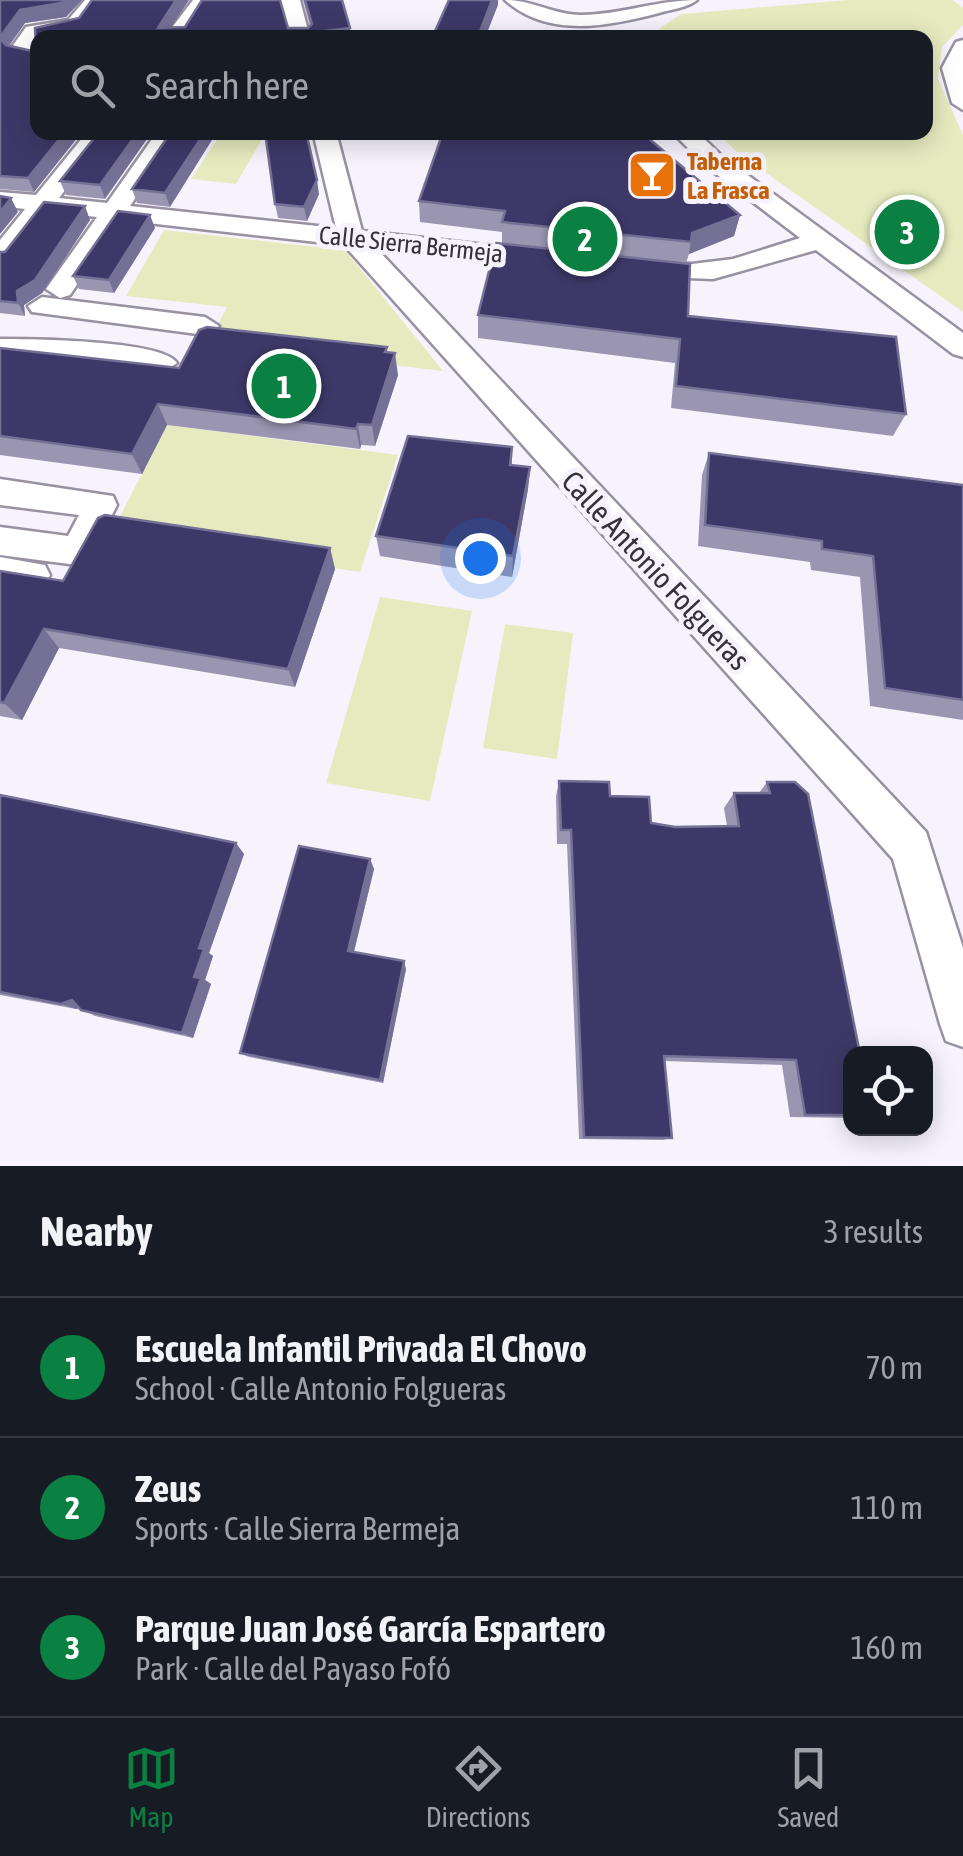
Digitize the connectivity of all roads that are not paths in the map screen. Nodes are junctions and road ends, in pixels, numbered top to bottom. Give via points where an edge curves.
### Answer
1 (95, 0) edge
2 (203, 0) edge
3 (290, 0) edge
4 (687, 0) edge
5 (522, 1) edge
6 (635, 10) edge
7 (561, 17) junction
8 (40, 30) edge
9 (180, 30) edge
10 (298, 30) edge
11 (575, 30) edge
12 (30, 34) edge
13 (963, 46) edge
14 (30, 53) edge
15 (963, 101) edge
16 (92, 140) edge
17 (164, 140) edge
18 (326, 140) edge
19 (694, 140) edge
20 (0, 199) edge
21 (42, 204) junction
22 (114, 213) junction
23 (350, 237) junction
24 (817, 240) junction
25 (0, 258) edge
26 (557, 260) edge
27 (614, 267) edge
28 (84, 311) junction
29 (205, 326) edge
30 (963, 347) edge
31 (0, 349) edge
32 (58, 349) junction
33 (162, 363) edge
34 (0, 492) edge
35 (0, 540) edge
36 (963, 1024) edge

1 - 8 street via 74,26
2 - 9 street
3 - 10 street
4 - 6 street
5 - 7 street
6 - 7 street
7 - 11 street
12 - 14 street via 19,52
13 - 15 street via 953,68
16 - 21 street
17 - 22 street
18 - 23 street, Calle Antonio Folgueras
19 - 24 street
20 - 21 street, Calle Sierra Bermeja
21 - 22 street, Calle Sierra Bermeja
21 - 25 street
22 - 23 street, Calle Sierra Bermeja
22 - 28 street via 51,297
23 - 26 street, Calle Sierra Bermeja
23 - 36 street, Calle Antonio Folgueras via 911,847
24 - 27 street via 741,270 692,276
24 - 30 street
28 - 29 street
28 - 32 street
31 - 32 street
32 - 33 street
34 - 35 street via 101,505 77,551

